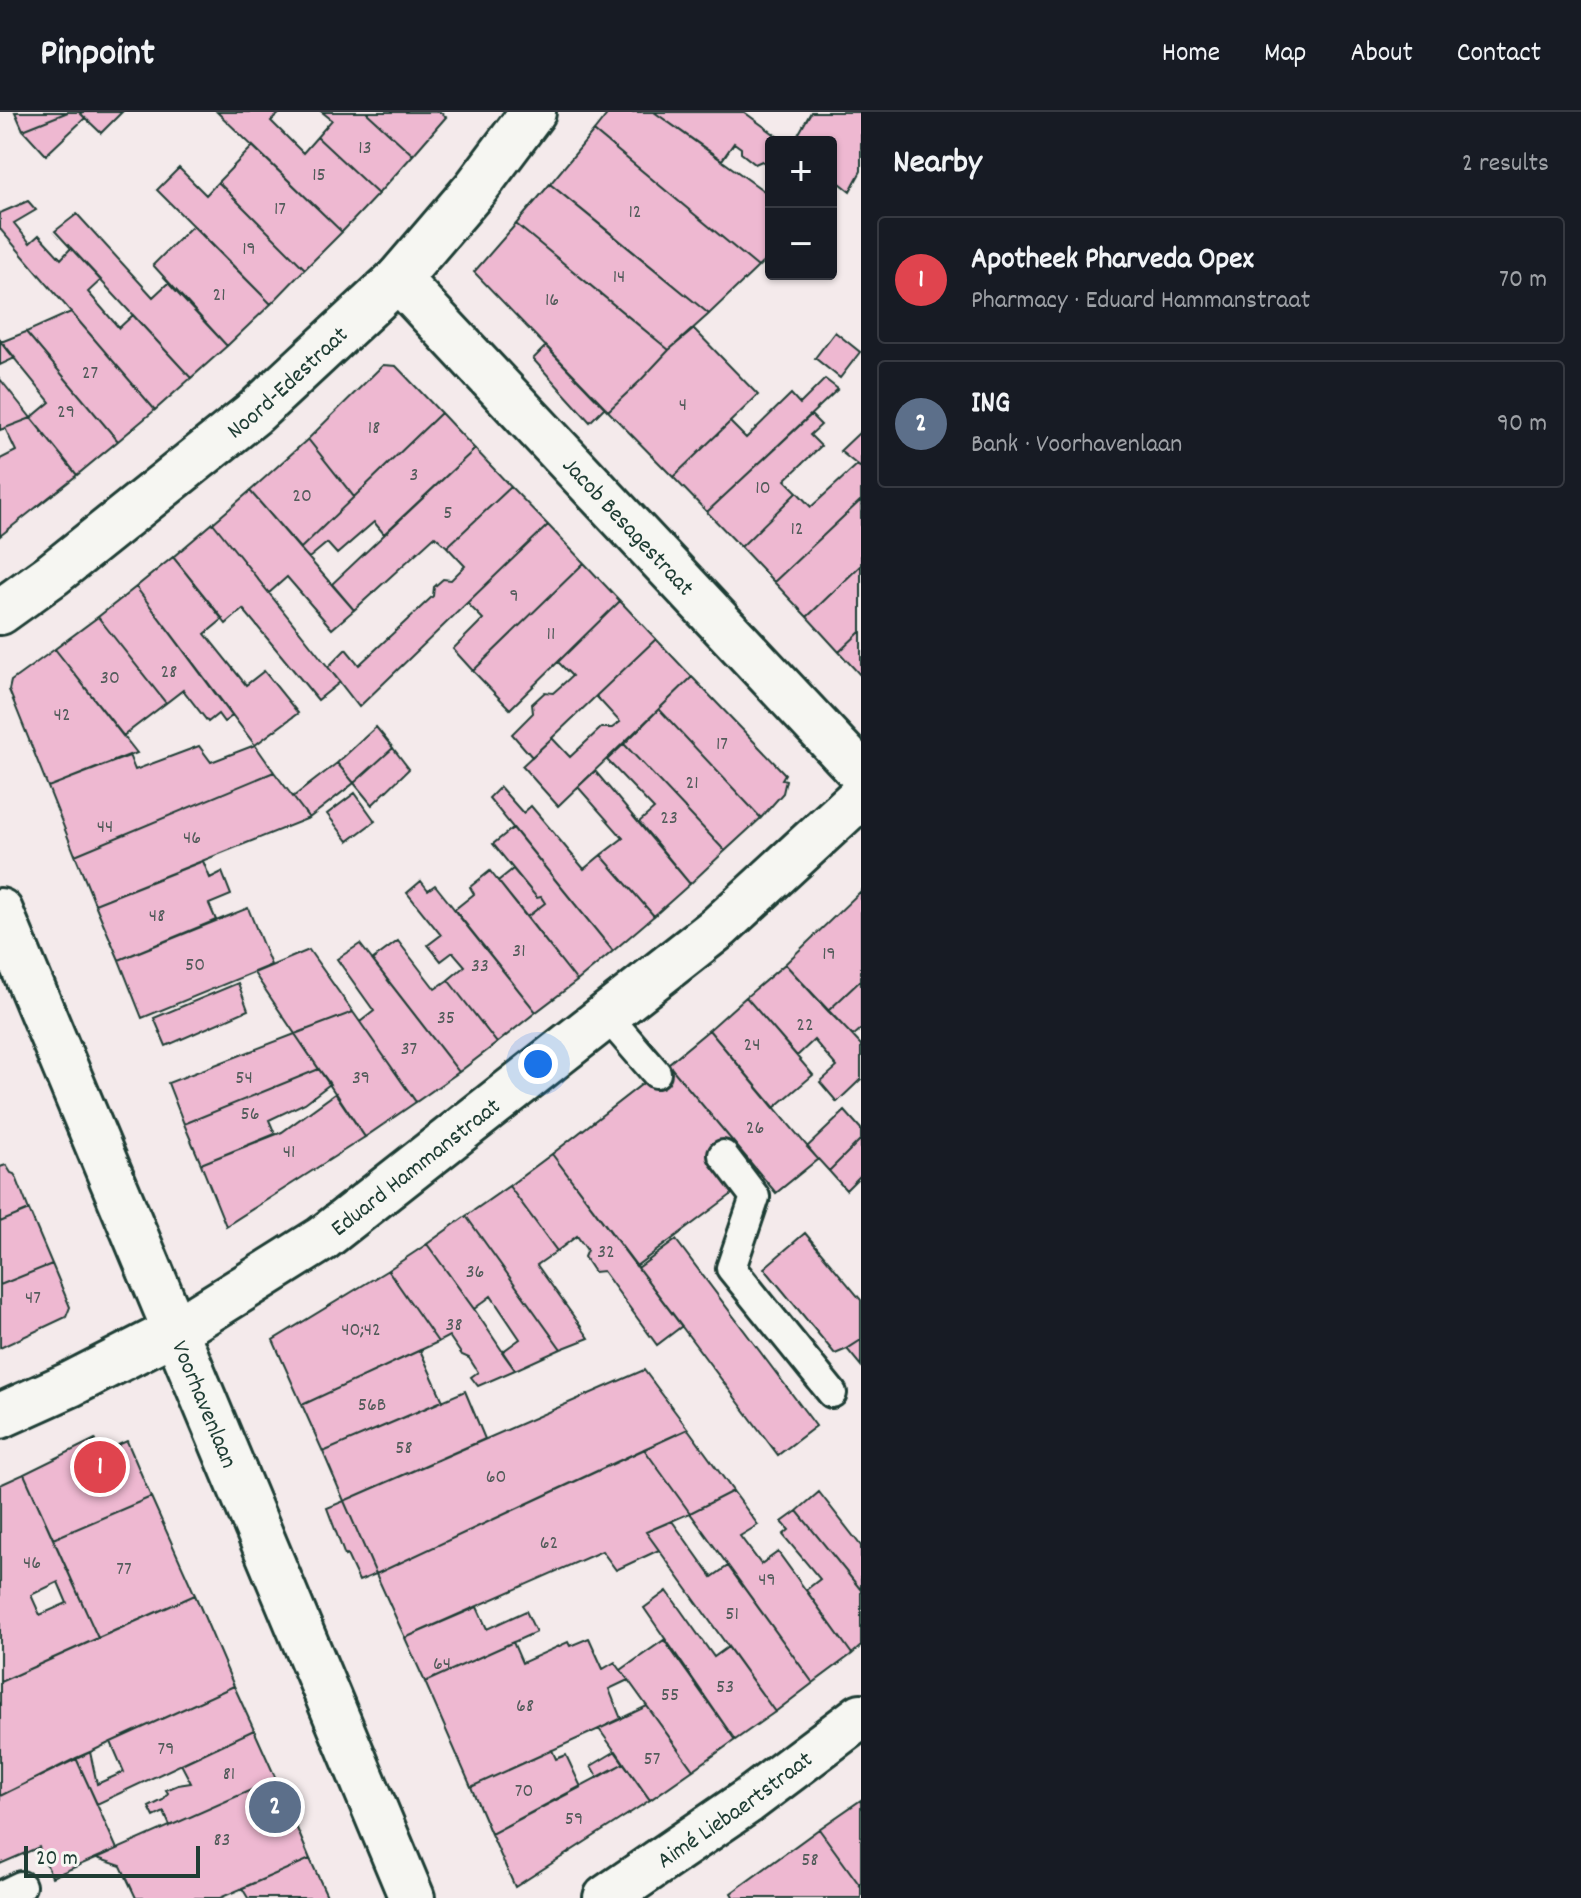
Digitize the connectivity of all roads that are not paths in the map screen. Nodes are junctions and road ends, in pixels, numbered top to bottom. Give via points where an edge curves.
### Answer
1 (533, 112) edge
2 (398, 279) junction
3 (0, 612) edge
4 (861, 773) edge
5 (861, 796) edge
6 (0, 911) edge
7 (607, 1016) junction
8 (656, 1073) dead end
9 (723, 1155) dead end
10 (175, 1331) junction
11 (832, 1393) dead end
12 (0, 1416) edge
13 (861, 1716) edge
14 (412, 1898) edge
15 (606, 1898) edge

1 - 2 street, Noord-Edestraat
2 - 3 street, Noord-Edestraat via 254,413
2 - 4 street, Jacob Besagestraat
5 - 7 street, Eduard Hammanstraat via 719,927
6 - 10 street, Voorhavenlaan
7 - 8 lane
7 - 10 street, Eduard Hammanstraat via 322,1239
9 - 11 lane via 755,1197 731,1268
10 - 12 street, Eduard Hammanstraat
10 - 14 street, Voorhavenlaan
13 - 15 street, Aimé Liebaertstraat

